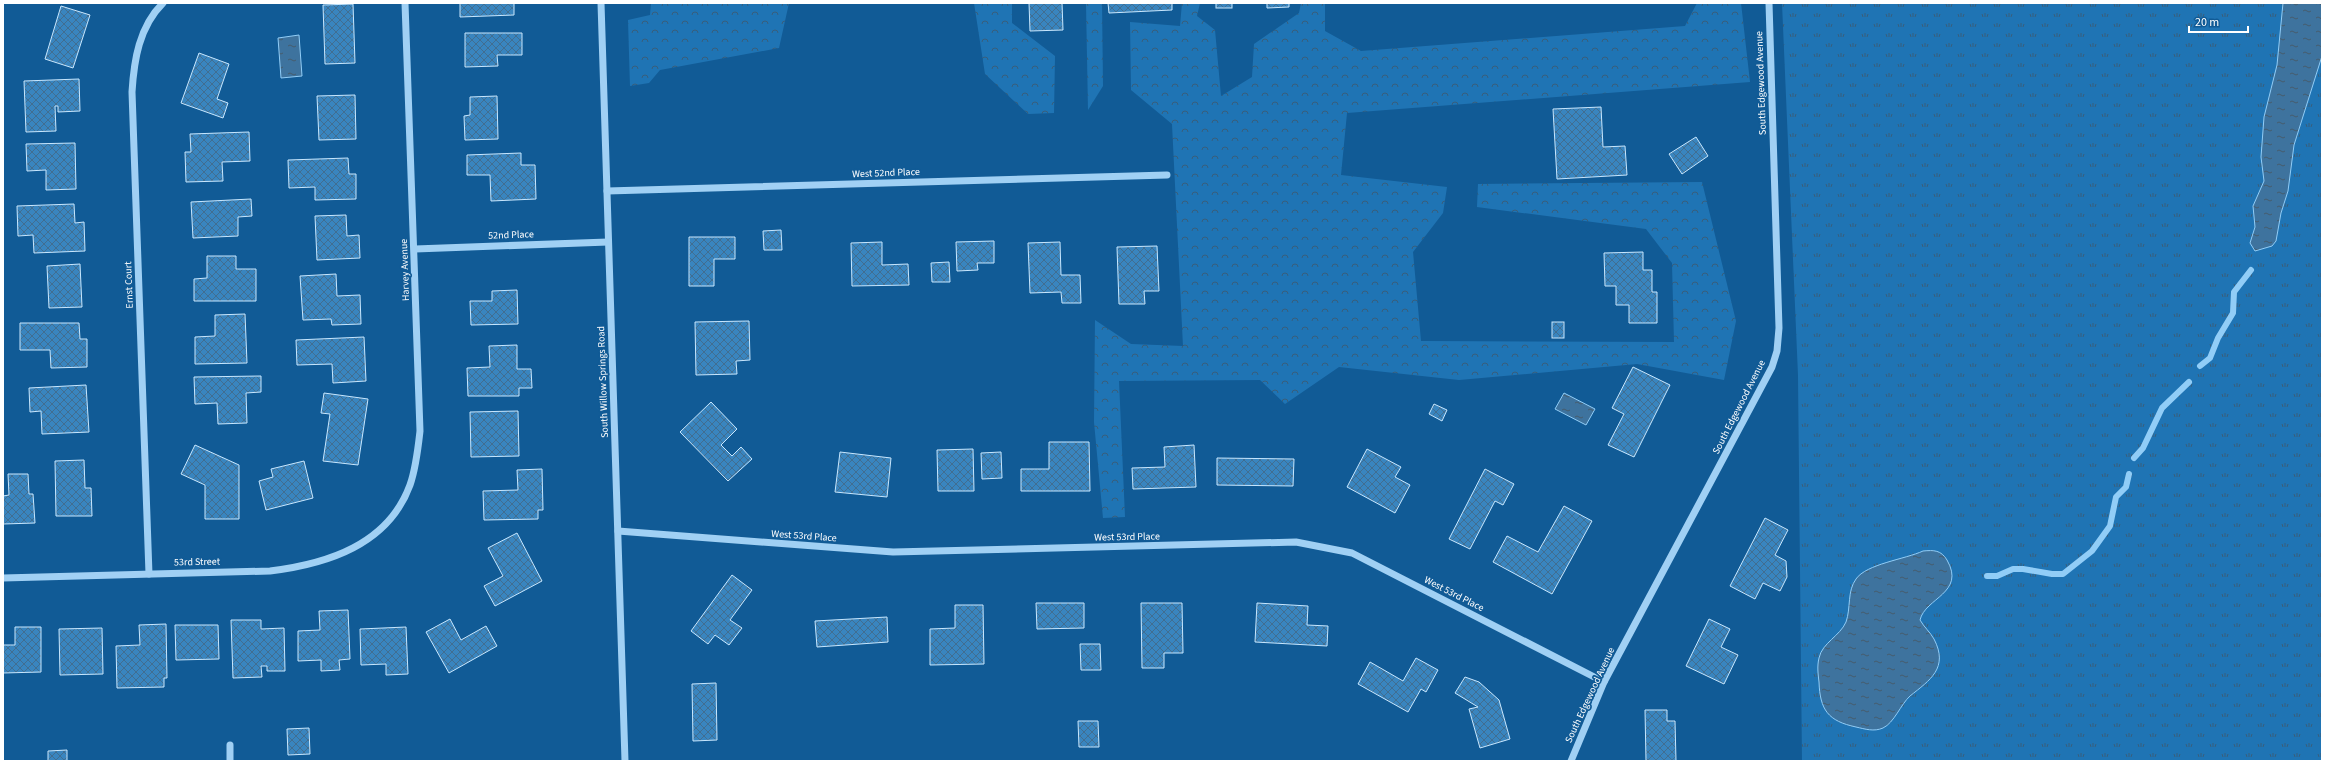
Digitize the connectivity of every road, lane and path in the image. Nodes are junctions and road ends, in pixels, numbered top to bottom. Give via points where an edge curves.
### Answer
1 (163, 3) edge
2 (405, 3) edge
3 (601, 3) edge
4 (1769, 3) edge
5 (1167, 175) dead end
6 (607, 191) junction
7 (608, 242) junction
8 (415, 249) junction
9 (382, 528) joint
10 (618, 531) junction
11 (149, 574) junction
12 (3, 578) edge
13 (1604, 682) junction
14 (230, 744) dead end
15 (230, 761) edge
16 (625, 761) edge
17 (1571, 761) edge

1 - 11 street, Ernst Court via 143,32 134,61 132,92
2 - 8 street, Harvey Avenue
3 - 6 street, South Willow Springs Road
4 - 13 street, South Edgewood Avenue via 1779,328 1777,351 1772,367
5 - 6 street, West 52nd Place
6 - 7 street, South Willow Springs Road
7 - 8 street, 52nd Place
7 - 10 street, South Willow Springs Road
8 - 9 street, Harvey Avenue via 420,397 417,458 410,485 398,508
9 - 11 street, 53rd Street via 345,553 299,567 270,571
10 - 13 street, West 53rd Place via 893,552 1296,542 1352,553
10 - 16 street, South Willow Springs Road
11 - 12 street, 53rd Street
13 - 17 street, South Edgewood Avenue
14 - 15 street

